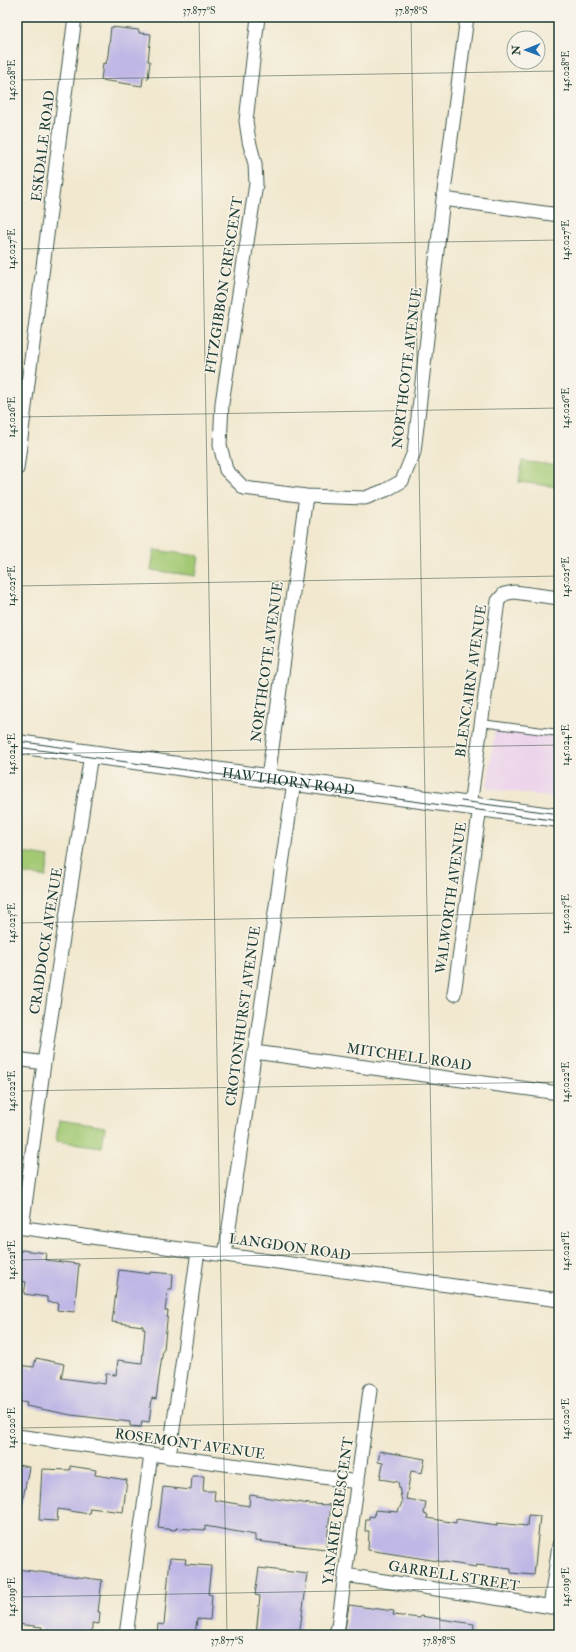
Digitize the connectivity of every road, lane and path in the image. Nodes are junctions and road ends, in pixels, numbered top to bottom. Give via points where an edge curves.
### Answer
1 (75, 17) edge
2 (258, 17) edge
3 (467, 17) edge
4 (443, 199) junction
5 (559, 215) edge
6 (17, 469) edge
7 (306, 496) junction
8 (559, 598) edge
9 (481, 723) junction
10 (559, 733) edge
11 (17, 744) edge
12 (91, 754) junction
13 (268, 778) junction
14 (294, 782) junction
15 (475, 806) junction
16 (559, 818) edge
17 (454, 994) dead end
18 (254, 1052) junction
19 (17, 1059) edge
20 (44, 1063) junction
21 (559, 1093) edge
22 (20, 1228) edge
23 (198, 1251) junction
24 (226, 1255) junction
25 (559, 1300) edge
26 (370, 1390) dead end
27 (17, 1436) edge
28 (151, 1455) junction
29 (169, 1457) junction
30 (358, 1482) junction
31 (559, 1545) edge
32 (345, 1575) junction
33 (554, 1607) edge
34 (126, 1635) edge
35 (335, 1635) edge

1 - 6 street, ESKDALE ROAD
2 - 7 street, FITZGIBBON CRESCENT via 246,121 255,164 256,184 222,403 220,445 226,470 244,488
3 - 4 street, NORTHCOTE AVENUE
4 - 5 street
4 - 7 street, NORTHCOTE AVENUE via 414,452 402,481 365,498
7 - 13 street, NORTHCOTE AVENUE
8 - 9 street, BLENCAIRN AVENUE via 514,592 501,597 497,606
9 - 10 lane
9 - 15 street, BLENCAIRN AVENUE
11 - 12 main road, HAWTHORN ROAD
12 - 13 main road, HAWTHORN ROAD
12 - 20 street, CRADDOCK AVENUE
13 - 14 main road, HAWTHORN ROAD
14 - 15 main road, HAWTHORN ROAD
14 - 18 street, CROTONHURST AVENUE
15 - 16 main road, HAWTHORN ROAD
15 - 17 street, WALWORTH AVENUE
18 - 21 street, MITCHELL ROAD
18 - 24 street, CROTONHURST AVENUE
19 - 20 street
20 - 22 street, CRADDOCK AVENUE
22 - 23 street, LANGDON ROAD
23 - 24 street, LANGDON ROAD
23 - 29 street
24 - 25 street, LANGDON ROAD
26 - 30 street, YANAKIE CRESCENT
27 - 28 street, ROSEMONT AVENUE
28 - 29 street, ROSEMONT AVENUE
28 - 34 street
29 - 30 street, ROSEMONT AVENUE
30 - 32 street, YANAKIE CRESCENT
31 - 33 street
32 - 33 street, GARRELL STREET
32 - 35 street, YANAKIE CRESCENT

